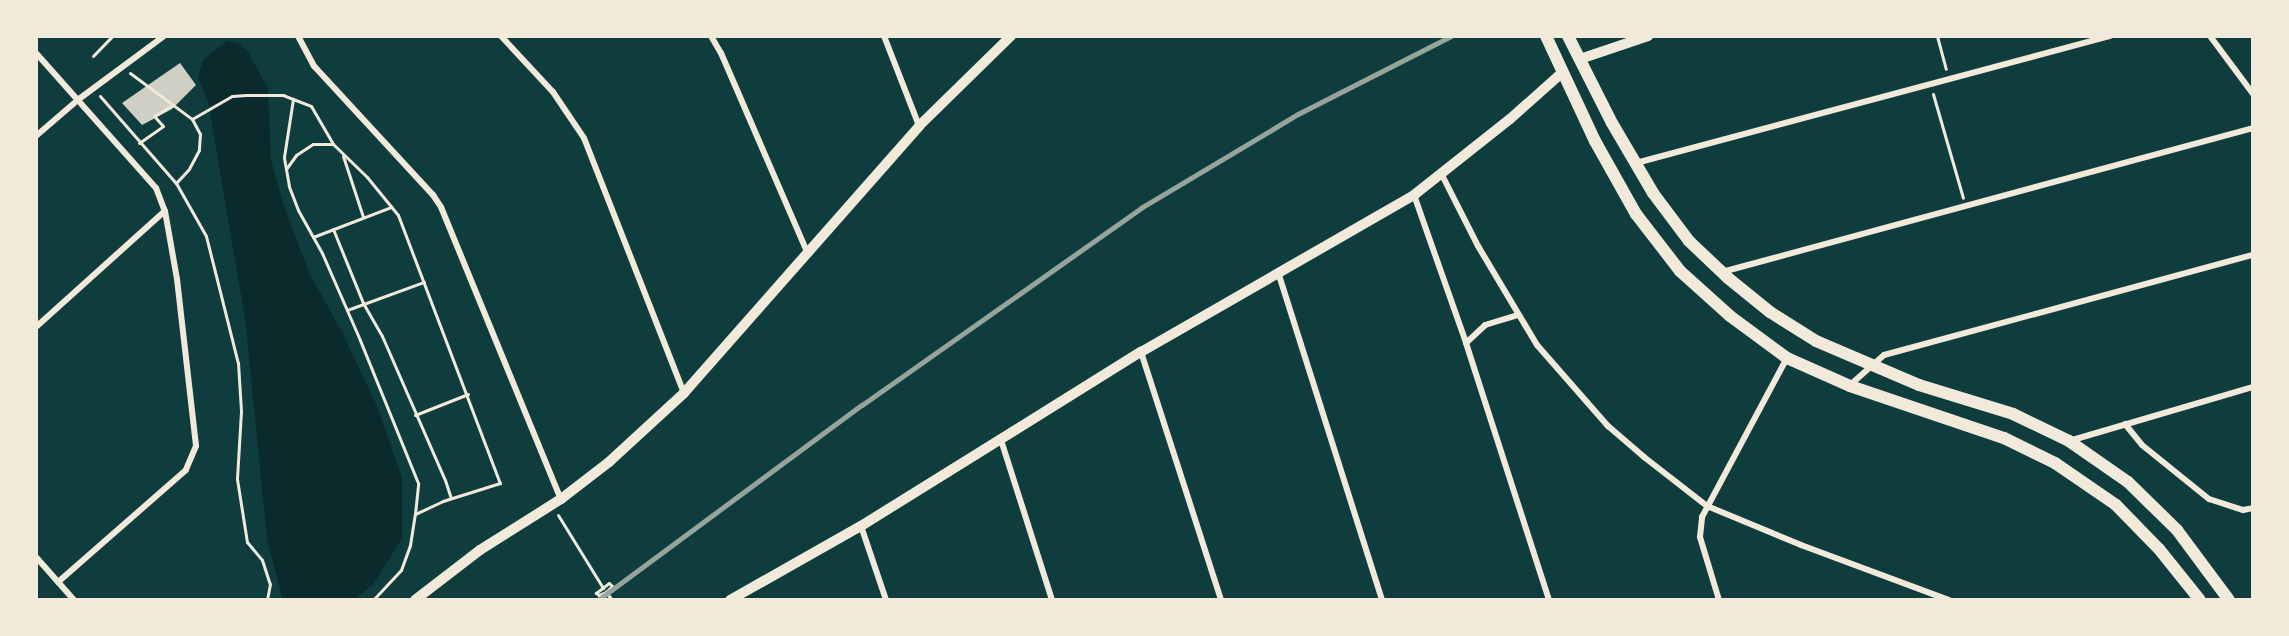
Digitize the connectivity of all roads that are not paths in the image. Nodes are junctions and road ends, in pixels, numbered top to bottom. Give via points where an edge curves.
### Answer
1 (164, 36) edge
2 (298, 36) edge
3 (501, 36) edge
4 (711, 36) edge
5 (884, 36) edge
6 (1011, 36) edge
7 (1546, 36) edge
8 (1568, 36) edge
9 (1648, 36) edge
10 (2110, 36) edge
11 (2210, 36) edge
12 (36, 53) edge
13 (1580, 59) junction
14 (1563, 72) junction
15 (2253, 94) edge
16 (79, 99) junction
17 (919, 126) junction
18 (2253, 128) edge
19 (36, 136) edge
20 (1636, 163) junction
21 (1442, 176) junction
22 (1414, 195) junction
23 (165, 211) junction
24 (807, 252) junction
25 (2253, 255) edge
26 (1278, 271) junction
27 (1722, 272) junction
28 (1517, 315) junction
29 (36, 327) edge
30 (1466, 343) junction
31 (1141, 352) junction
32 (1787, 358) junction
33 (1869, 366) junction
34 (1850, 386) junction
35 (2253, 387) edge
36 (684, 393) junction
37 (2126, 424) junction
38 (1001, 440) junction
39 (2069, 441) junction
40 (556, 502) junction
41 (1707, 506) junction
42 (2253, 508) edge
43 (861, 526) junction
44 (36, 557) edge
45 (58, 582) junction
46 (74, 600) edge
47 (415, 600) edge
48 (730, 600) edge
49 (886, 600) edge
50 (1052, 600) edge
51 (1221, 600) edge
52 (1382, 600) edge
53 (1549, 600) edge
54 (1719, 600) edge
55 (1949, 600) edge
56 (2200, 600) edge
57 (2229, 600) edge

1 - 16 street
2 - 40 street via 314,66 441,207
3 - 36 street via 553,92 584,138
4 - 24 street via 722,53
5 - 17 street
6 - 17 street
7 - 14 main road
8 - 13 main road
9 - 13 street
10 - 20 street
11 - 15 street
12 - 16 street
13 - 20 main road
14 - 21 street
14 - 32 main road via 1595,141 1636,214 1680,271 1730,316
16 - 19 street
16 - 23 street via 156,188
17 - 24 street
18 - 27 street
20 - 27 main road via 1689,242
21 - 22 street
21 - 28 street
22 - 26 street
22 - 30 street
23 - 29 street
23 - 45 street via 177,279 196,446 186,470
24 - 36 street
25 - 33 street via 1884,355
26 - 31 street
26 - 52 street
27 - 33 main road via 1770,312 1816,341
28 - 30 street via 1485,325
28 - 41 street via 1537,345 1608,426
30 - 53 street
31 - 38 street
31 - 51 street
32 - 34 main road
32 - 41 street
33 - 34 street
33 - 39 main road via 2013,414
34 - 56 main road via 2004,438 2055,463 2116,505 2159,549
35 - 37 street
36 - 40 street via 609,462
37 - 39 street
37 - 42 street via 2142,445 2209,499 2243,510
38 - 43 street
38 - 50 street
39 - 57 main road via 2128,482 2177,530
40 - 47 street via 480,550
41 - 54 street via 1700,537
41 - 55 street
43 - 48 street
43 - 49 street
44 - 45 street
45 - 46 street

